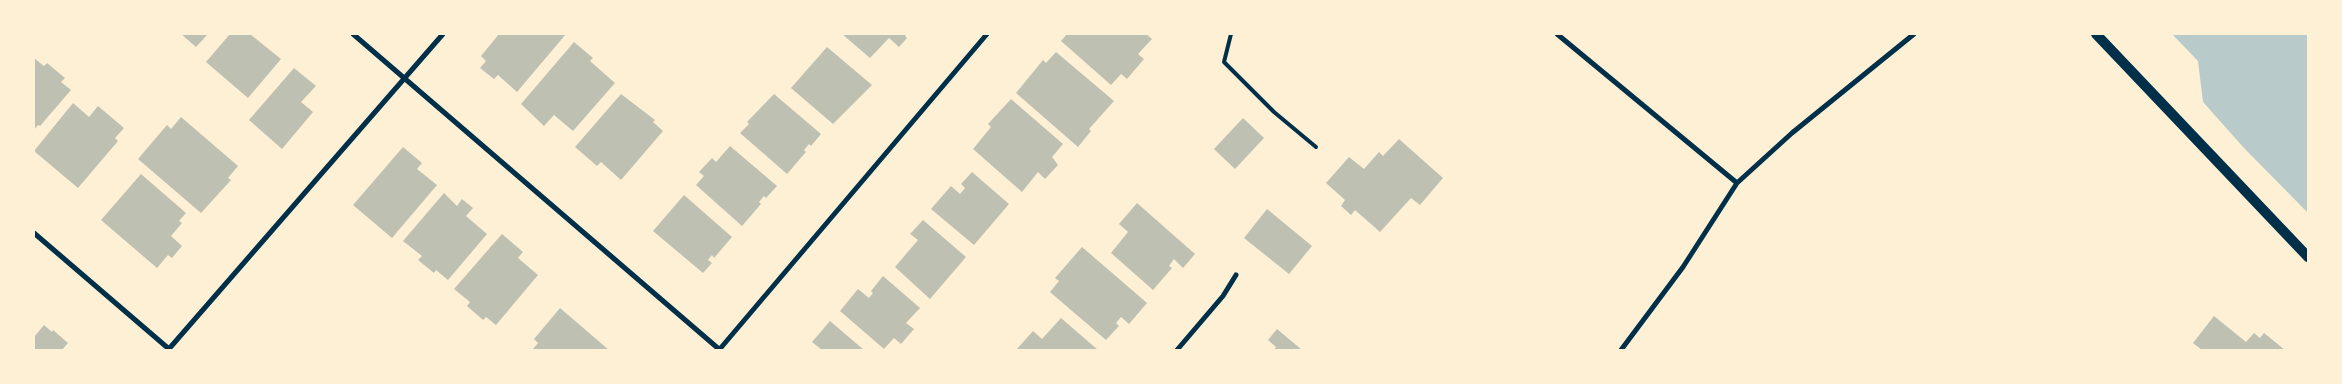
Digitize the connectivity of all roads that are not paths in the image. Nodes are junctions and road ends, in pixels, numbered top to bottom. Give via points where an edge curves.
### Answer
1 (353, 34) edge
2 (444, 34) edge
3 (987, 34) edge
4 (1231, 34) edge
5 (1557, 34) edge
6 (1914, 34) edge
7 (2096, 34) edge
8 (406, 79) junction
9 (1316, 147) dead end
10 (1737, 183) junction
11 (34, 233) edge
12 (2308, 257) edge
13 (1236, 275) dead end
14 (169, 350) edge
15 (719, 350) edge
16 (1177, 350) edge
17 (1620, 350) edge

1 - 8 street
2 - 8 street
3 - 15 street
4 - 9 lane via 1224,62 1274,112
5 - 10 street
6 - 10 street via 1792,133
7 - 12 main road
8 - 14 street
8 - 15 street
10 - 17 street via 1683,267
11 - 14 street
13 - 16 street via 1223,296

